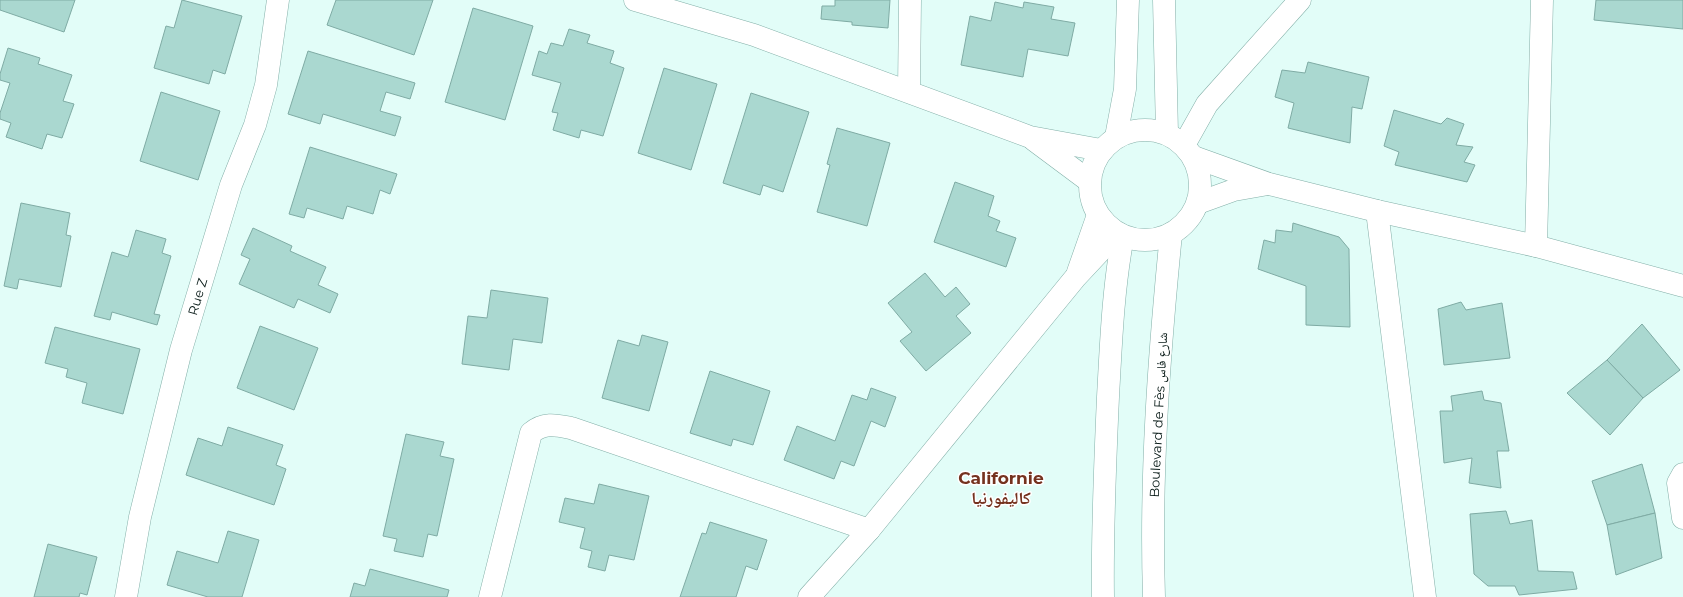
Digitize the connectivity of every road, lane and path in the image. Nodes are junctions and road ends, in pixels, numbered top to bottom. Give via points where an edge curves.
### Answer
1 (278, 0) edge
2 (635, 0) edge
3 (910, 0) edge
4 (1128, 0) edge
5 (1164, 0) edge
6 (1300, 0) edge
7 (1542, 0) edge
8 (910, 91) junction
9 (1030, 137) junction
10 (1109, 143) junction
11 (1181, 145) junction
12 (1089, 181) junction
13 (1269, 184) junction
14 (1198, 203) junction
15 (1377, 211) junction
16 (1098, 215) junction
17 (1171, 234) junction
18 (1120, 235) junction
19 (1536, 246) junction
20 (1075, 278) junction
21 (1683, 286) edge
22 (1683, 474) edge
23 (1683, 518) edge
24 (869, 530) junction
25 (126, 597) edge
26 (490, 597) edge
27 (809, 597) edge
28 (1103, 597) edge
29 (1154, 597) edge
30 (1425, 597) edge

1 - 25 street, Rue Z via 266,86 255,125 231,184 181,350 140,517
2 - 8 street via 754,35
3 - 8 street
4 - 10 street via 1125,89
5 - 11 street
6 - 11 street via 1207,104
7 - 19 street
8 - 9 street
9 - 10 street
9 - 12 street
10 - 11 street via 1132,130 1150,129
10 - 12 street via 1093,164
11 - 13 street
11 - 14 street via 1200,180
12 - 16 street via 1091,199
13 - 14 street via 1234,190
13 - 15 street
14 - 17 street via 1182,226
15 - 19 street
15 - 30 street
16 - 18 street via 1106,225
16 - 20 street
17 - 18 street via 1156,240 1139,240
17 - 29 street, Boulevard de Fès شارع فاس via 1156,402 1152,540
18 - 20 street
18 - 28 street via 1102,536
19 - 21 street
20 - 24 street
22 - 23 street via 1678,483
24 - 26 street via 571,428 551,424 538,427 531,433
24 - 27 street

